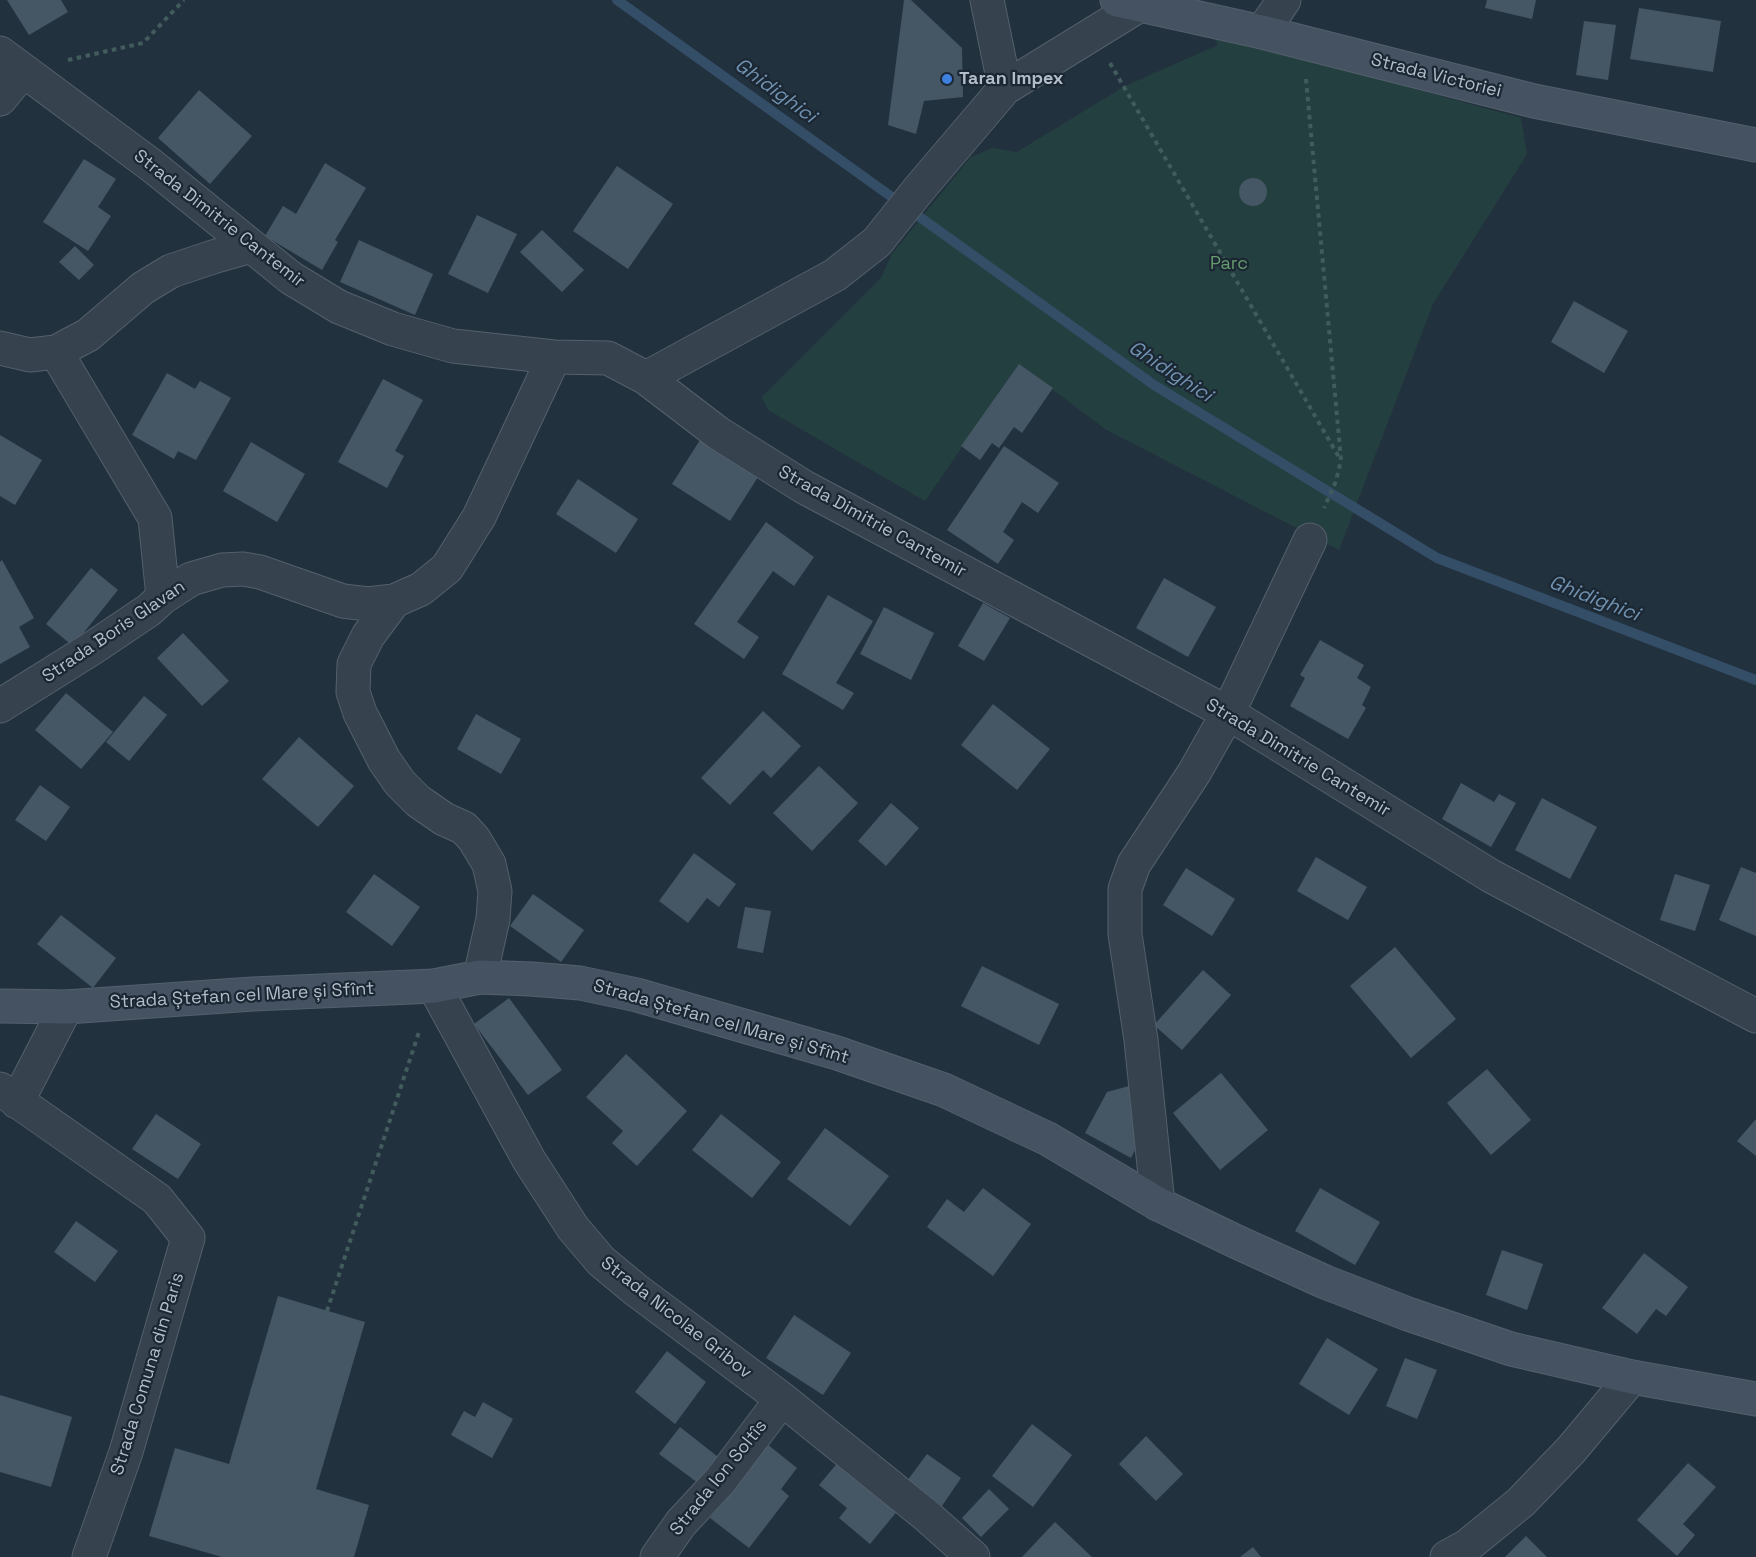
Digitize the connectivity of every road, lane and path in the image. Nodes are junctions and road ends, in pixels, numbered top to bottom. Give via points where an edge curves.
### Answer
1 (184, 0) edge
2 (987, 0) edge
3 (1284, 0) edge
4 (1128, 3) edge
5 (1262, 32) junction
6 (1093, 34) junction
7 (1303, 43) junction
8 (12, 62) edge
9 (1005, 88) junction
10 (0, 99) edge
11 (1756, 145) edge
12 (251, 246) junction
13 (0, 348) edge
14 (56, 352) junction
15 (554, 357) junction
16 (646, 378) junction
17 (1341, 460) junction
18 (1336, 481) dead end
19 (1310, 540) dead end
20 (163, 597) junction
21 (394, 601) junction
22 (0, 706) edge
23 (1228, 713) junction
24 (480, 978) junction
25 (434, 986) junction
26 (0, 1006) edge
27 (66, 1007) junction
28 (1756, 1016) edge
29 (9, 1095) edge
30 (1158, 1204) junction
31 (327, 1311) dead end
32 (1632, 1377) junction
33 (782, 1399) junction
34 (1756, 1400) edge
35 (89, 1557) edge
36 (657, 1557) edge
37 (973, 1557) edge
38 (1448, 1557) edge

1 - 8 path via 143,43
2 - 9 street
3 - 5 street
4 - 5 street, Strada Victoriei
4 - 6 street
5 - 7 street, Strada Victoriei
6 - 9 street
6 - 17 path
7 - 11 street, Strada Victoriei via 1534,101
7 - 17 path
8 - 10 street
8 - 12 street, Strada Dimitrie Cantemir via 151,165
9 - 16 street via 877,242 835,275
12 - 14 street via 171,271 143,288 88,335
12 - 15 street, Strada Dimitrie Cantemir via 291,278 339,307 393,329 453,346
13 - 14 street via 30,355
14 - 20 street via 155,518
15 - 16 street, Strada Dimitrie Cantemir via 608,358
15 - 21 street via 479,517 447,568 422,589
16 - 23 street, Strada Dimitrie Cantemir via 718,433 804,487
17 - 18 path
19 - 23 street
20 - 21 street, Strada Boris Glavan via 191,579 243,569 343,601
20 - 22 street, Strada Boris Glavan via 149,610
21 - 24 street via 368,636 354,664 353,692 384,760 400,783 418,801 464,828 489,864 495,891 493,919
23 - 28 street, Strada Dimitrie Cantemir via 1491,876
23 - 30 street via 1134,864 1125,889 1125,934 1141,1040
24 - 25 street, Strada Ștefan cel Mare și Sfînt
24 - 30 street, Strada Ștefan cel Mare și Sfînt via 580,983 637,995 837,1053 944,1090 1027,1129
25 - 27 street, Strada Ștefan cel Mare și Sfînt
25 - 31 path
25 - 33 street, Strada Nicolae Gribov via 529,1160 573,1228 601,1262
26 - 27 street, Strada Ștefan cel Mare și Sfînt
27 - 29 street
29 - 35 street, Strada Comuna din Paris via 157,1199 188,1238 126,1452
30 - 32 street, Strada Ștefan cel Mare și Sfînt via 1325,1282 1408,1314 1511,1349
32 - 34 street, Strada Ștefan cel Mare și Sfînt
32 - 38 street via 1521,1502
33 - 36 street, Strada Ion Soltîs
33 - 37 street, Strada Nicolae Gribov

